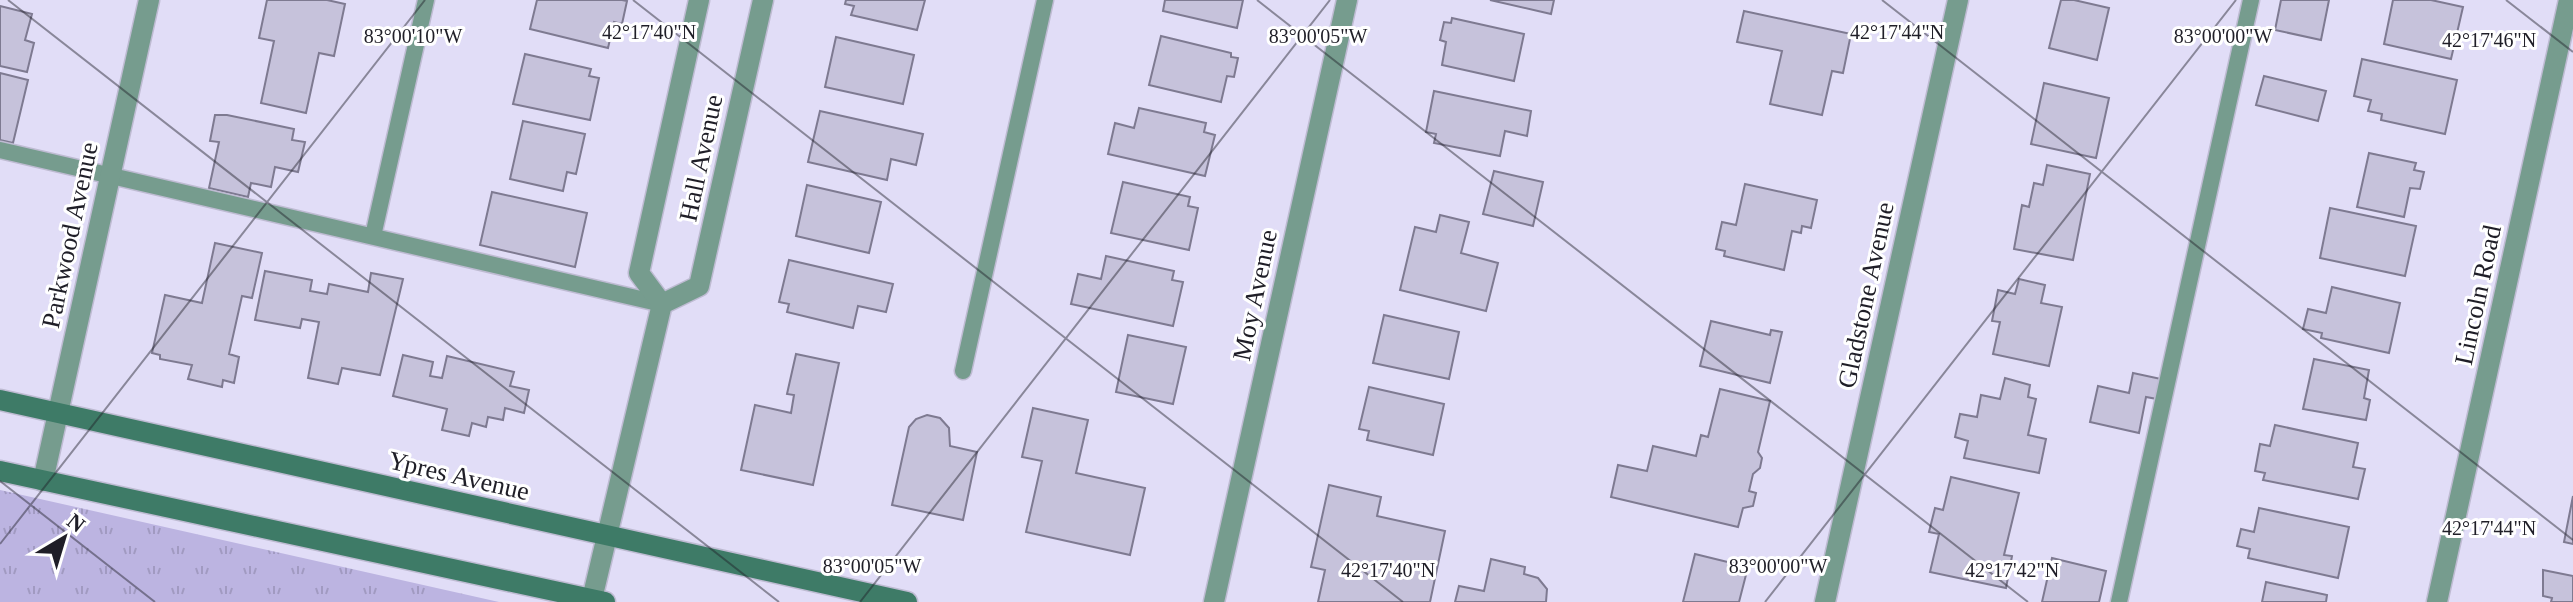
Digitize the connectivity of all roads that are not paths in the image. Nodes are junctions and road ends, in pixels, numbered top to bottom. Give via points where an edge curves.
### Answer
1 (149, 0) edge
2 (426, 0) edge
3 (699, 0) edge
4 (763, 0) edge
5 (1045, 0) edge
6 (1347, 0) edge
7 (1958, 0) edge
8 (2251, 0) edge
9 (2569, 0) edge
10 (0, 150) edge
11 (110, 176) junction
12 (373, 236) junction
13 (662, 304) junction
14 (963, 371) dead end
15 (0, 400) edge
16 (58, 413) junction
17 (0, 471) edge
18 (43, 481) junction
19 (607, 535) junction
20 (598, 601) edge
21 (907, 602) edge
22 (1214, 602) edge
23 (1825, 602) edge
24 (2119, 602) edge
25 (2437, 602) edge

1 - 11 street, Parkwood Avenue
2 - 12 lane
3 - 13 street, Hall Avenue via 639,273
4 - 13 street, Hall Avenue via 699,286
5 - 14 lane
6 - 22 street, Moy Avenue
7 - 23 street, Gladstone Avenue
8 - 24 lane
9 - 25 street, Lincoln Road
10 - 11 lane
11 - 12 lane
11 - 16 street, Parkwood Avenue
12 - 13 lane
13 - 19 street
15 - 16 main road, Ypres Avenue
16 - 18 street, Parkwood Avenue
16 - 19 main road, Ypres Avenue
17 - 18 main road
18 - 20 main road
19 - 20 street
19 - 21 main road, Ypres Avenue

